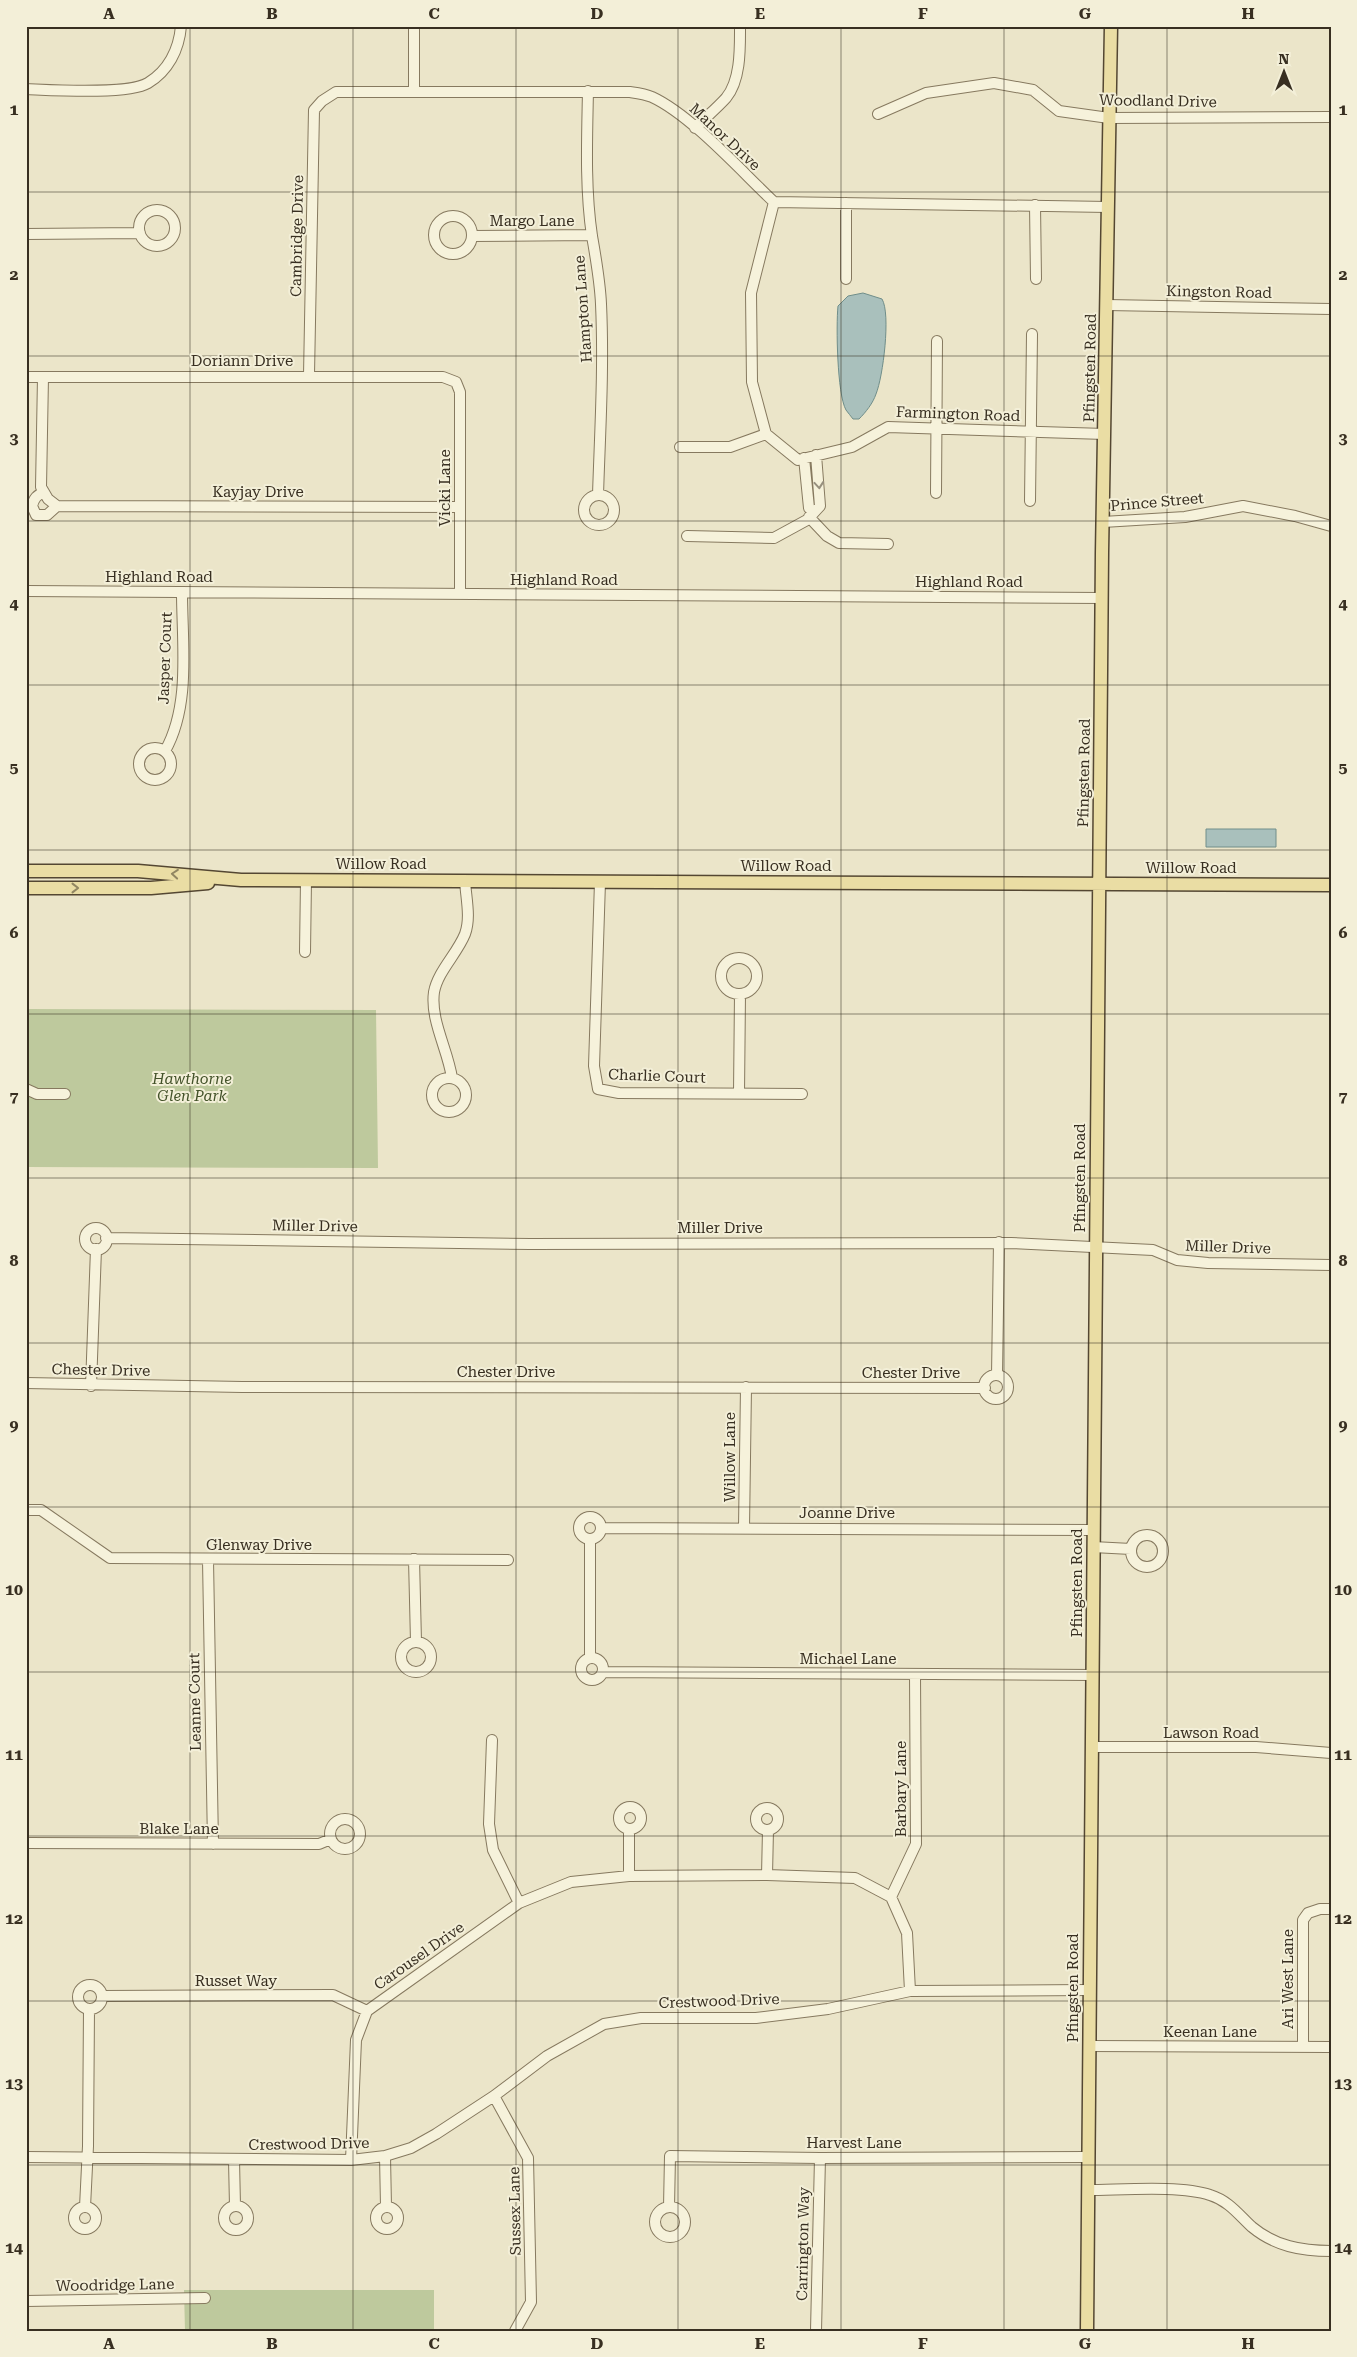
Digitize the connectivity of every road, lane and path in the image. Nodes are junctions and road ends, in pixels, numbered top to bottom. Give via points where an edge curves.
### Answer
1 (181, 26) edge
2 (414, 26) edge
3 (740, 26) edge
4 (1111, 26) edge
5 (26, 89) edge
6 (414, 91) junction
7 (588, 91) junction
8 (322, 101) joint
9 (878, 114) dead end
10 (1331, 117) edge
11 (1109, 118) junction
12 (695, 128) junction
13 (774, 202) junction
14 (846, 203) junction
15 (1035, 205) junction
16 (1108, 207) junction
17 (140, 233) dead end
18 (26, 234) edge
19 (592, 235) junction
20 (472, 236) dead end
21 (846, 279) dead end
22 (1036, 279) dead end
23 (1107, 305) junction
24 (1331, 308) edge
25 (1032, 334) dead end
26 (937, 341) dead end
27 (309, 376) junction
28 (26, 377) edge
29 (43, 377) junction
30 (456, 382) joint
31 (937, 429) junction
32 (1031, 432) junction
33 (766, 434) junction
34 (1105, 434) junction
35 (680, 447) dead end
36 (816, 455) junction
37 (804, 458) junction
38 (44, 492) junction
39 (936, 493) dead end
40 (598, 495) dead end
41 (1030, 501) dead end
42 (57, 506) junction
43 (460, 507) junction
44 (812, 515) junction
45 (1103, 522) junction
46 (1331, 526) edge
47 (687, 536) dead end
48 (888, 544) dead end
49 (26, 591) edge
50 (182, 592) junction
51 (460, 594) junction
52 (1102, 598) junction
53 (165, 752) dead end
54 (26, 871) edge
55 (240, 880) junction
56 (306, 880) junction
57 (465, 881) junction
58 (600, 882) junction
59 (1099, 884) junction
60 (1331, 885) edge
61 (26, 888) edge
62 (306, 952) dead end
63 (740, 994) dead end
64 (452, 1078) dead end
65 (26, 1089) edge
66 (739, 1093) junction
67 (65, 1094) dead end
68 (802, 1094) dead end
69 (106, 1238) junction
70 (999, 1242) junction
71 (1096, 1245) junction
72 (96, 1249) junction
73 (1331, 1265) edge
74 (997, 1375) junction
75 (26, 1383) edge
76 (91, 1386) junction
77 (746, 1387) junction
78 (985, 1388) junction
79 (26, 1510) edge
80 (601, 1528) junction
81 (744, 1528) junction
82 (1093, 1530) junction
83 (590, 1539) junction
84 (1093, 1547) junction
85 (1131, 1549) dead end
86 (414, 1559) junction
87 (208, 1560) junction
88 (508, 1560) dead end
89 (416, 1642) dead end
90 (590, 1657) junction
91 (603, 1672) junction
92 (915, 1674) junction
93 (1092, 1675) junction
94 (492, 1740) dead end
95 (1092, 1747) junction
96 (1331, 1753) edge
97 (629, 1829) dead end
98 (768, 1830) dead end
99 (331, 1839) dead end
100 (26, 1843) edge
101 (213, 1844) junction
102 (767, 1875) junction
103 (629, 1876) junction
104 (891, 1897) junction
105 (519, 1903) junction
106 (1331, 1909) edge
107 (1090, 1990) junction
108 (910, 1991) junction
109 (102, 1996) junction
110 (89, 2009) junction
111 (367, 2011) junction
112 (1089, 2046) junction
113 (1303, 2047) junction
114 (1331, 2048) edge
115 (494, 2096) junction
116 (384, 2156) junction
117 (26, 2157) edge
118 (1088, 2157) junction
119 (87, 2158) junction
120 (820, 2158) junction
121 (234, 2160) junction
122 (351, 2160) junction
123 (1088, 2190) junction
124 (234, 2206) dead end
125 (85, 2207) dead end
126 (386, 2207) dead end
127 (670, 2207) dead end
128 (1331, 2251) edge
129 (205, 2298) dead end
130 (26, 2301) edge
131 (515, 2331) edge
132 (816, 2331) edge
133 (1087, 2331) edge

1 - 5 street via 178,45 168,66 148,84 90,91
2 - 6 street
3 - 12 street via 736,78 727,96
4 - 11 main road, Pfingsten Road
6 - 7 street, Manor Drive
6 - 8 street, Manor Drive via 336,92
7 - 12 street, Manor Drive via 651,96
7 - 19 street, Hampton Lane via 587,146
8 - 27 street, Cambridge Drive via 314,110
9 - 11 street, Woodland Drive via 926,93 994,83 1033,90 1059,111
10 - 11 street, Woodland Drive
11 - 16 main road, Pfingsten Road
12 - 13 street, Manor Drive
13 - 14 street
13 - 33 street via 750,293 752,382
14 - 15 street
14 - 21 street
15 - 16 street
15 - 22 street
16 - 23 main road, Pfingsten Road
17 - 18 street
19 - 20 street, Margo Lane
19 - 40 street, Hampton Lane via 599,269 601,304
23 - 24 street, Kingston Road
23 - 34 main road, Pfingsten Road
25 - 32 street
26 - 31 street
27 - 29 street, Doriann Drive
27 - 30 street, Doriann Drive via 443,377
28 - 29 street, Doriann Drive
29 - 38 street via 41,487
30 - 43 street, Vicki Lane via 460,392
31 - 32 street, Farmington Road
31 - 36 street, Farmington Road via 888,427 852,447
31 - 39 street
32 - 34 street, Farmington Road
32 - 41 street
33 - 35 street via 730,448
33 - 37 street via 798,460
34 - 45 main road, Pfingsten Road
36 - 37 street, Farmington Road
36 -> 44 street via 820,506
37 - 44 street
38 - 42 street via 48,500
38 - 42 street, Kayjay Drive via 34,500 32,506 36,514 47,515
42 - 43 street, Kayjay Drive
43 - 51 street, Vicki Lane
44 - 47 street via 774,538
44 - 48 street via 827,536 839,543
45 - 46 street, Prince Street via 1185,517 1243,506
45 - 52 main road, Pfingsten Road
49 - 50 street, Highland Road
50 - 51 street, Highland Road
50 - 53 street, Jasper Court via 182,697 172,740
51 - 52 street, Highland Road
52 - 59 main road, Pfingsten Road
55 -> 54 main road, Willow Road via 138,871
55 - 56 main road, Willow Road
61 -> 55 main road, Willow Road via 150,888
56 - 57 main road, Willow Road
56 - 62 street
57 - 58 main road, Willow Road
57 - 64 street via 466,932 440,976 433,1005 450,1059
58 - 59 main road, Willow Road
58 - 66 street, Charlie Court via 594,1066 598,1089 619,1093
59 - 60 main road, Willow Road
59 - 71 main road, Pfingsten Road
63 - 66 street
65 - 67 street via 37,1094
66 - 68 street, Charlie Court
69 - 70 street, Miller Drive via 530,1244
69 - 72 street via 104,1245
69 - 72 street via 97,1228 87,1232 86,1242
70 - 71 street, Miller Drive
70 - 74 street
71 - 73 street, Miller Drive via 1152,1250 1177,1260 1208,1263
71 - 82 main road, Pfingsten Road
72 - 76 street
74 - 78 street via 988,1379
74 - 78 street via 1006,1380 1006,1394 994,1398
75 - 76 street, Chester Drive
76 - 77 street, Chester Drive
77 - 78 street, Chester Drive
77 - 81 street, Willow Lane
79 - 87 street, Glenway Drive via 41,1510 110,1558
80 - 81 street, Joanne Drive
80 - 83 street via 597,1537
80 - 83 street via 599,1521 593,1518 583,1520 580,1530
81 - 82 street, Joanne Drive
82 - 84 main road, Pfingsten Road
83 - 90 street
84 - 85 street
84 - 93 main road, Pfingsten Road
86 - 87 street, Glenway Drive
86 - 88 street, Glenway Drive
86 - 89 street
87 - 101 street, Leanne Court
90 - 91 street via 601,1661
90 - 91 street via 582,1664 581,1671 585,1677 595,1680
91 - 92 street, Michael Lane
92 - 93 street, Michael Lane
92 - 104 street, Barbary Lane via 916,1844
93 - 95 main road, Pfingsten Road
94 - 105 street via 489,1824 493,1850
95 - 96 street, Lawson Road via 1256,1747
95 - 107 main road, Pfingsten Road
97 - 103 street
98 - 102 street
99 - 101 street, Blake Lane via 319,1844
100 - 101 street, Blake Lane
102 - 103 street, Carousel Drive
102 - 104 street, Carousel Drive via 855,1878
103 - 105 street, Carousel Drive via 571,1882
104 - 108 street via 907,1933
105 - 111 street, Carousel Drive
106 - 113 street, Ari West Lane via 1308,1913 1304,1920
107 - 108 street, Crestwood Drive
107 - 112 main road, Pfingsten Road
108 - 115 street, Crestwood Drive via 828,2009 756,2018 641,2018 604,2024 547,2056
109 - 110 street via 100,2004
109 - 110 street via 94,1985 82,1987 78,1998 81,2006
109 - 111 street, Russet Way via 333,1995
110 - 119 street
111 - 122 street, Carousel Drive via 356,2040
112 - 113 street, Keenan Lane
112 - 118 main road, Pfingsten Road
113 - 114 street, Keenan Lane
115 - 116 street, Crestwood Drive via 411,2148
115 - 131 street, Sussex Lane via 528,2158 531,2302
116 - 122 street, Crestwood Drive
116 - 126 street, Crestwood Drive
117 - 119 street, Crestwood Drive
118 - 120 street, Harvest Lane
118 - 123 main road, Pfingsten Road
119 - 121 street, Crestwood Drive
119 - 125 street
120 - 127 street, Harvest Lane via 670,2156
120 - 132 street, Carrington Way
121 - 122 street, Crestwood Drive
121 - 124 street, Crestwood Drive
123 - 128 street via 1192,2190 1228,2203 1253,2227 1274,2241 1294,2249
123 - 133 main road, Pfingsten Road
129 - 130 street, Woodridge Lane

